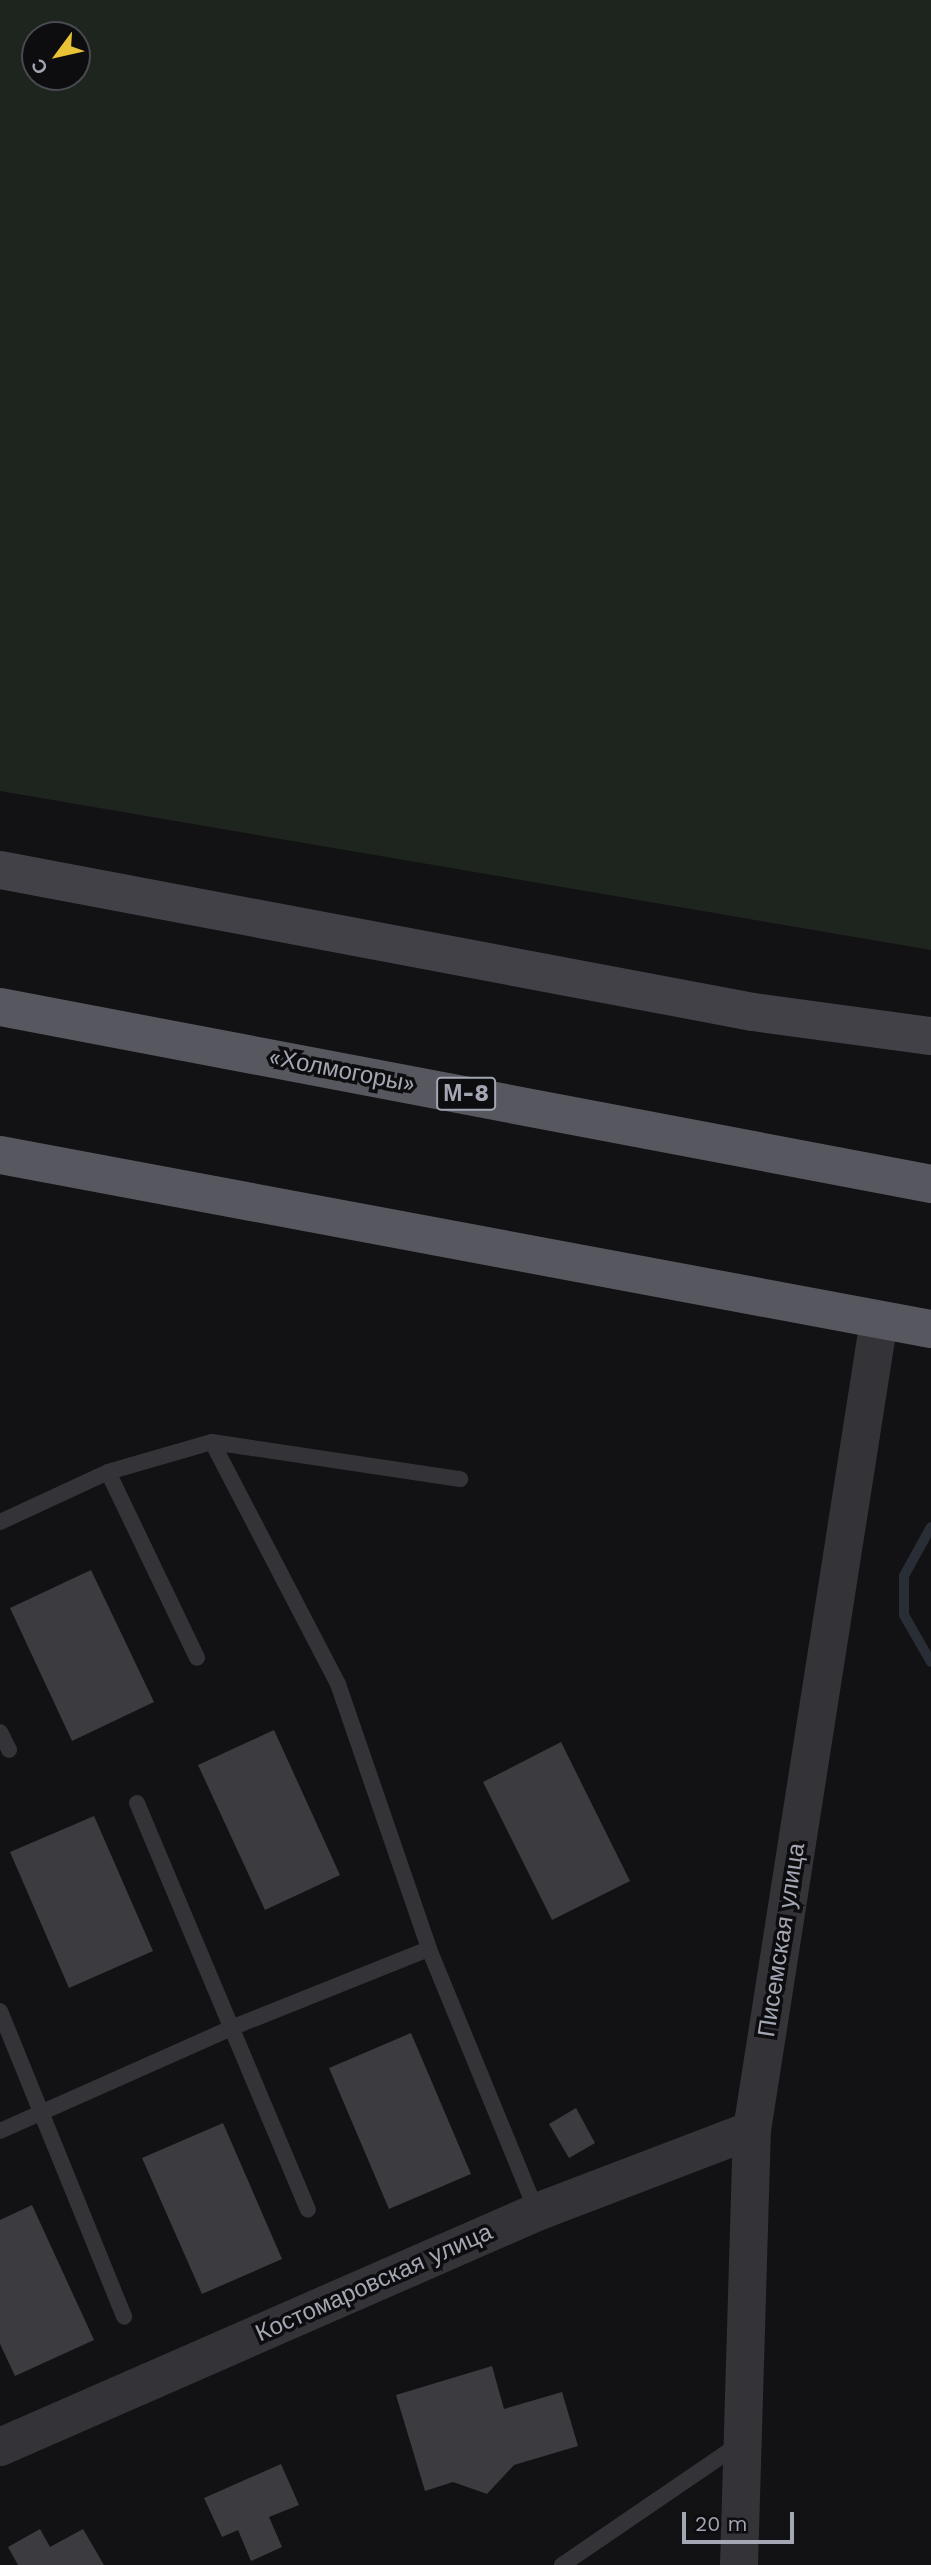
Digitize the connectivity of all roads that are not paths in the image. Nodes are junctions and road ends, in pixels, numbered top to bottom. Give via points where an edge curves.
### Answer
1 (0, 870) edge
2 (0, 1007) edge
3 (931, 1036) edge
4 (0, 1154) edge
5 (931, 1184) edge
6 (879, 1320) junction
7 (931, 1329) edge
8 (212, 1442) junction
9 (108, 1472) junction
10 (460, 1479) dead end
11 (0, 1522) edge
12 (197, 1658) dead end
13 (0, 1732) edge
14 (9, 1750) dead end
15 (137, 1803) dead end
16 (429, 1949) junction
17 (0, 2011) edge
18 (232, 2028) junction
19 (44, 2110) junction
20 (752, 2130) junction
21 (0, 2131) edge
22 (308, 2210) dead end
23 (537, 2212) junction
24 (124, 2317) dead end
25 (743, 2441) junction
26 (0, 2447) edge
27 (562, 2565) edge
28 (739, 2565) edge

1 - 3 main road via 753,1012
2 - 5 highway, «Холмогоры» / М-8
4 - 6 highway
6 - 7 highway
6 - 20 street, Писемская улица
8 - 9 lane
8 - 10 lane
8 - 16 lane via 338,1684
9 - 11 lane
9 - 12 lane
13 - 14 lane
15 - 18 lane
16 - 18 lane
16 - 23 lane
17 - 19 lane
18 - 19 lane
18 - 22 lane
19 - 21 lane
19 - 24 lane
20 - 23 street, Костомаровская улица
20 - 25 street, Писемская улица
23 - 26 street, Костомаровская улица
25 - 27 lane
25 - 28 street, Писемская улица

